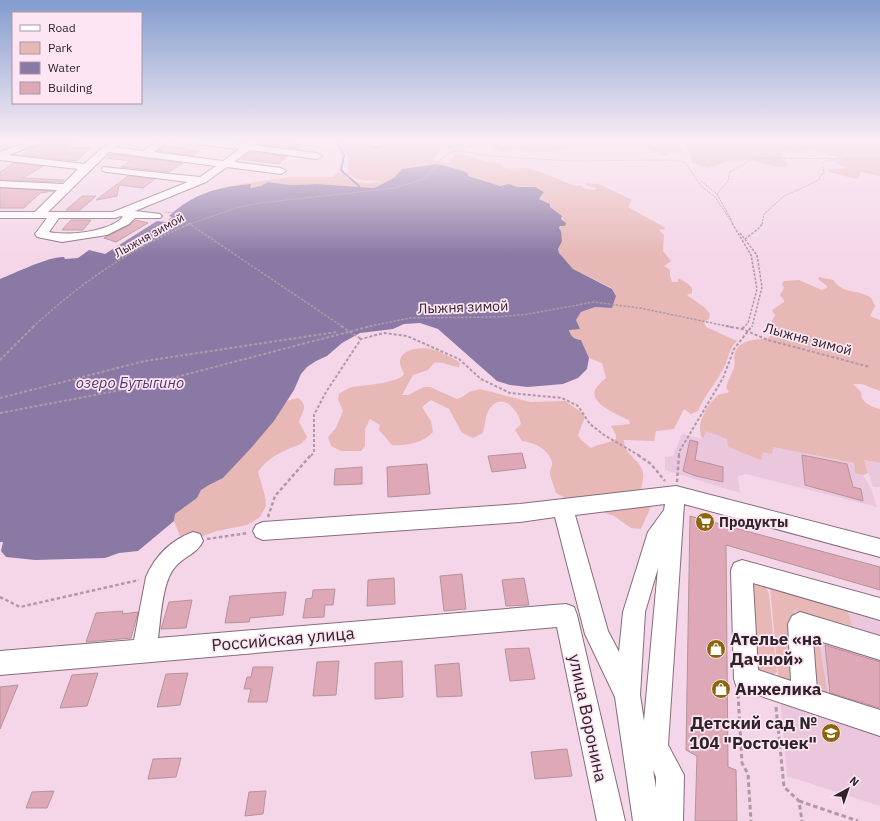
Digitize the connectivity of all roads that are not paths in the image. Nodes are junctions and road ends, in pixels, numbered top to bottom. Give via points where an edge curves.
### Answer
1 (73, 179) edge
2 (196, 179) edge
3 (202, 180) joint
4 (0, 184) edge
5 (65, 187) junction
6 (139, 214) junction
7 (56, 215) junction
8 (115, 215) junction
9 (0, 216) edge
10 (37, 216) junction
11 (156, 216) dead end
12 (675, 504) junction
13 (563, 509) junction
14 (263, 531) road end
15 (193, 541) road end
16 (880, 548) edge
17 (880, 609) edge
18 (566, 615) joint
19 (880, 648) edge
20 (144, 651) junction
21 (0, 663) edge
22 (627, 695) junction
23 (805, 699) junction
24 (880, 723) edge
25 (611, 821) edge
26 (647, 821) edge
27 (669, 821) edge

1 - 5 street
2 - 3 street
3 - 8 street
4 - 5 street
5 - 10 street
6 - 7 street via 107,231 62,238 40,234
6 - 8 street
6 - 11 street
7 - 8 street
7 - 10 street
9 - 10 street
12 - 13 street
12 - 16 street
12 - 22 street via 658,532 634,612
12 - 27 street via 655,747 670,775
13 - 14 street
13 - 22 street via 597,634
15 - 20 street via 168,559 157,577
17 - 23 street via 742,570 746,679
18 - 20 street, Российская улица
18 - 25 street, улица Воронина
19 - 23 street via 800,624
20 - 21 street, Российская улица
22 - 26 street
23 - 24 street

